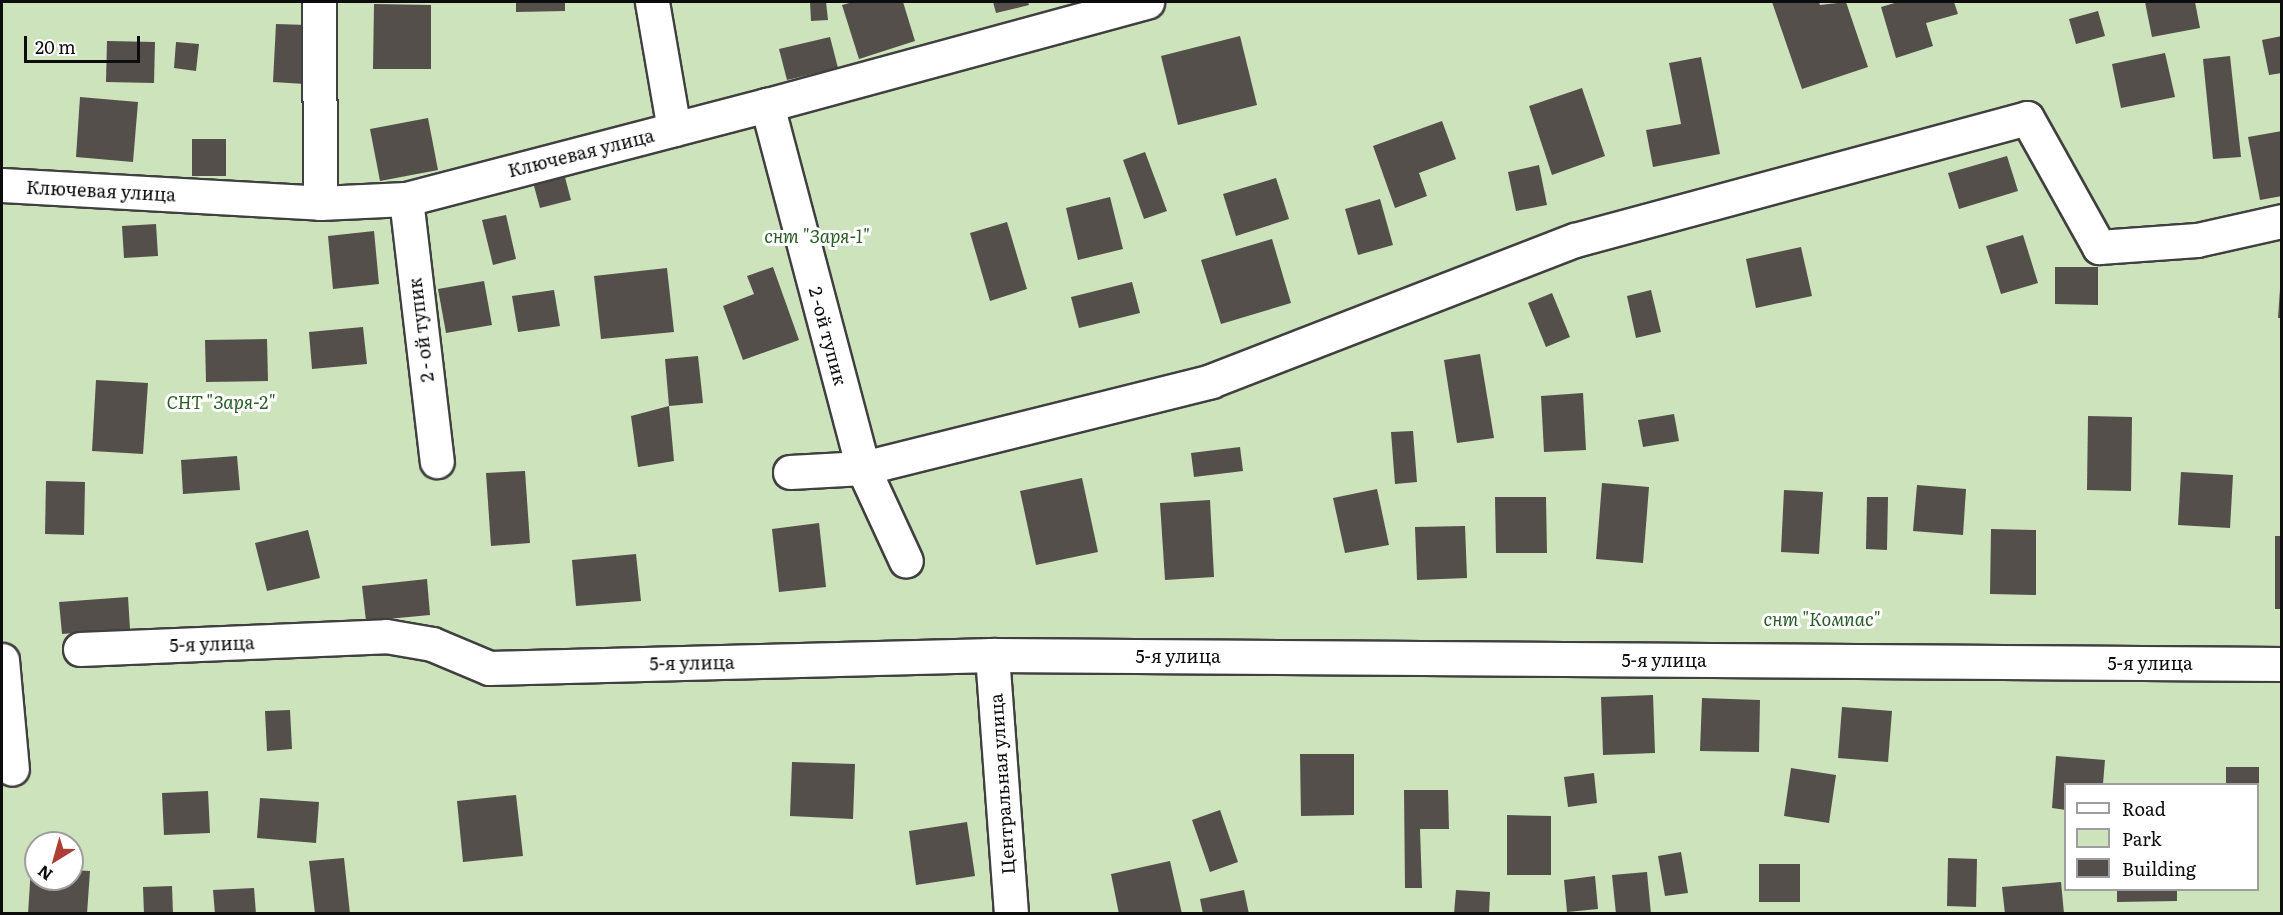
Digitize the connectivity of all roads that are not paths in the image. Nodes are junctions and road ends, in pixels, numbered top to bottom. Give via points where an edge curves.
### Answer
1 (319, 2) edge
2 (652, 2) edge
3 (1147, 2) edge
4 (767, 105) junction
5 (674, 129) junction
6 (2, 185) edge
7 (406, 199) junction
8 (320, 203) junction
9 (2282, 221) edge
10 (437, 461) dead end
11 (863, 468) junction
12 (790, 472) dead end
13 (906, 561) dead end
14 (80, 649) dead end
15 (992, 655) junction
16 (2, 660) edge
17 (2282, 664) edge
18 (12, 769) dead end
19 (1011, 914) edge

1 - 8 street
2 - 5 street
3 - 4 street, Ключевая улица
4 - 5 street, Ключевая улица
4 - 11 street, 2 -ой тупик
5 - 7 street, Ключевая улица
6 - 8 street, Ключевая улица
7 - 8 street, Ключевая улица
7 - 10 street, 2 - ой тупик
9 - 11 street via 2197,240 2099,248 2027,118 1575,240 1210,381
11 - 12 street
11 - 13 street, 2 -ой тупик
14 - 15 street, 5-я улица via 386,636 432,644 489,668
15 - 17 street, 5-я улица
15 - 19 street, Центральная улица
16 - 18 street

